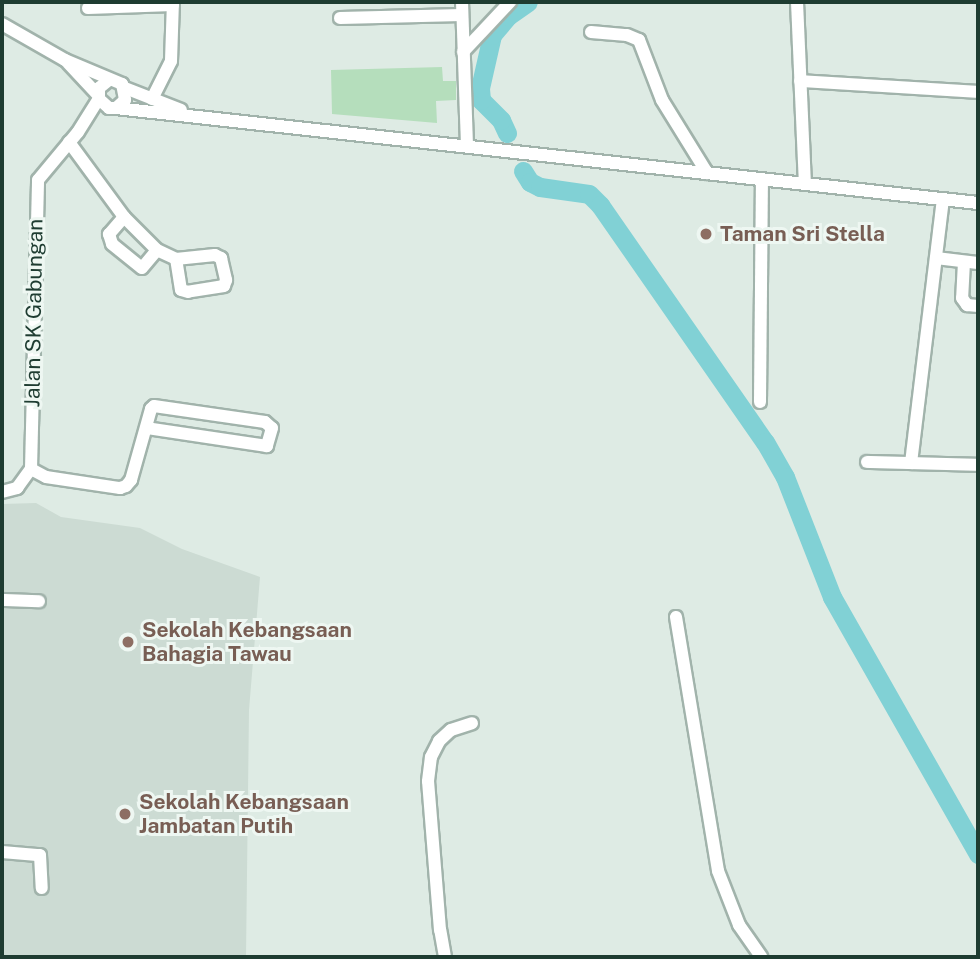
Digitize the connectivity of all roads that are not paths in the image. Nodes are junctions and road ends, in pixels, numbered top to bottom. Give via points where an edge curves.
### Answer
1 (510, 2) edge
2 (797, 2) edge
3 (173, 3) edge
4 (88, 8) dead end
5 (462, 8) edge
6 (340, 18) dead end
7 (2, 24) edge
8 (590, 32) dead end
9 (463, 52) junction
10 (65, 60) junction
11 (109, 80) junction
12 (800, 81) junction
13 (125, 88) junction
14 (978, 92) edge
15 (152, 99) junction
16 (106, 102) junction
17 (204, 118) junction
18 (69, 142) junction
19 (467, 146) junction
20 (707, 173) junction
21 (762, 180) junction
22 (805, 184) junction
23 (943, 200) junction
24 (978, 204) edge
25 (124, 217) junction
26 (158, 250) junction
27 (936, 258) junction
28 (176, 259) dead end
29 (964, 262) junction
30 (978, 263) edge
31 (978, 306) edge
32 (760, 402) dead end
33 (213, 413) junction
34 (147, 428) junction
35 (210, 438) junction
36 (867, 462) dead end
37 (911, 463) junction
38 (978, 464) edge
39 (30, 471) junction
40 (2, 492) edge
41 (2, 600) edge
42 (39, 601) dead end
43 (676, 617) dead end
44 (472, 723) dead end
45 (2, 852) edge
46 (42, 888) dead end
47 (445, 957) edge
48 (761, 957) edge

1 - 9 street
2 - 12 street
3 - 4 street
3 - 15 street via 171,61
5 - 6 street
5 - 9 street
7 - 10 street
8 - 20 street via 639,40 662,100
9 - 19 street
10 - 11 street
10 - 16 street
11 - 13 street
11 - 16 street via 102,85
12 - 14 street
12 - 22 street
13 - 15 street
13 - 16 street via 125,100
15 - 17 street
16 - 17 street
16 - 18 street, Jalan SK Gabungan
17 - 19 street
18 - 25 street
18 - 39 street, Jalan SK Gabungan via 44,170 35,192
19 - 20 street
20 - 21 street
21 - 22 street
21 - 32 street
22 - 23 street
23 - 24 street
23 - 27 street
25 - 26 street
25 - 26 street via 109,234 112,244 142,268
26 - 28 street
27 - 29 street
27 - 37 street
29 - 30 street
29 - 31 street via 962,298 967,306
33 - 34 street via 154,406
33 - 35 street
33 - 35 street via 265,422 272,428 267,446
34 - 35 street
34 - 39 street via 131,480 120,488
36 - 37 street
37 - 38 street
39 - 40 street via 17,488
41 - 42 street
43 - 48 street via 718,871 739,925
44 - 47 street via 451,730 430,757 431,830
45 - 46 street via 40,855

